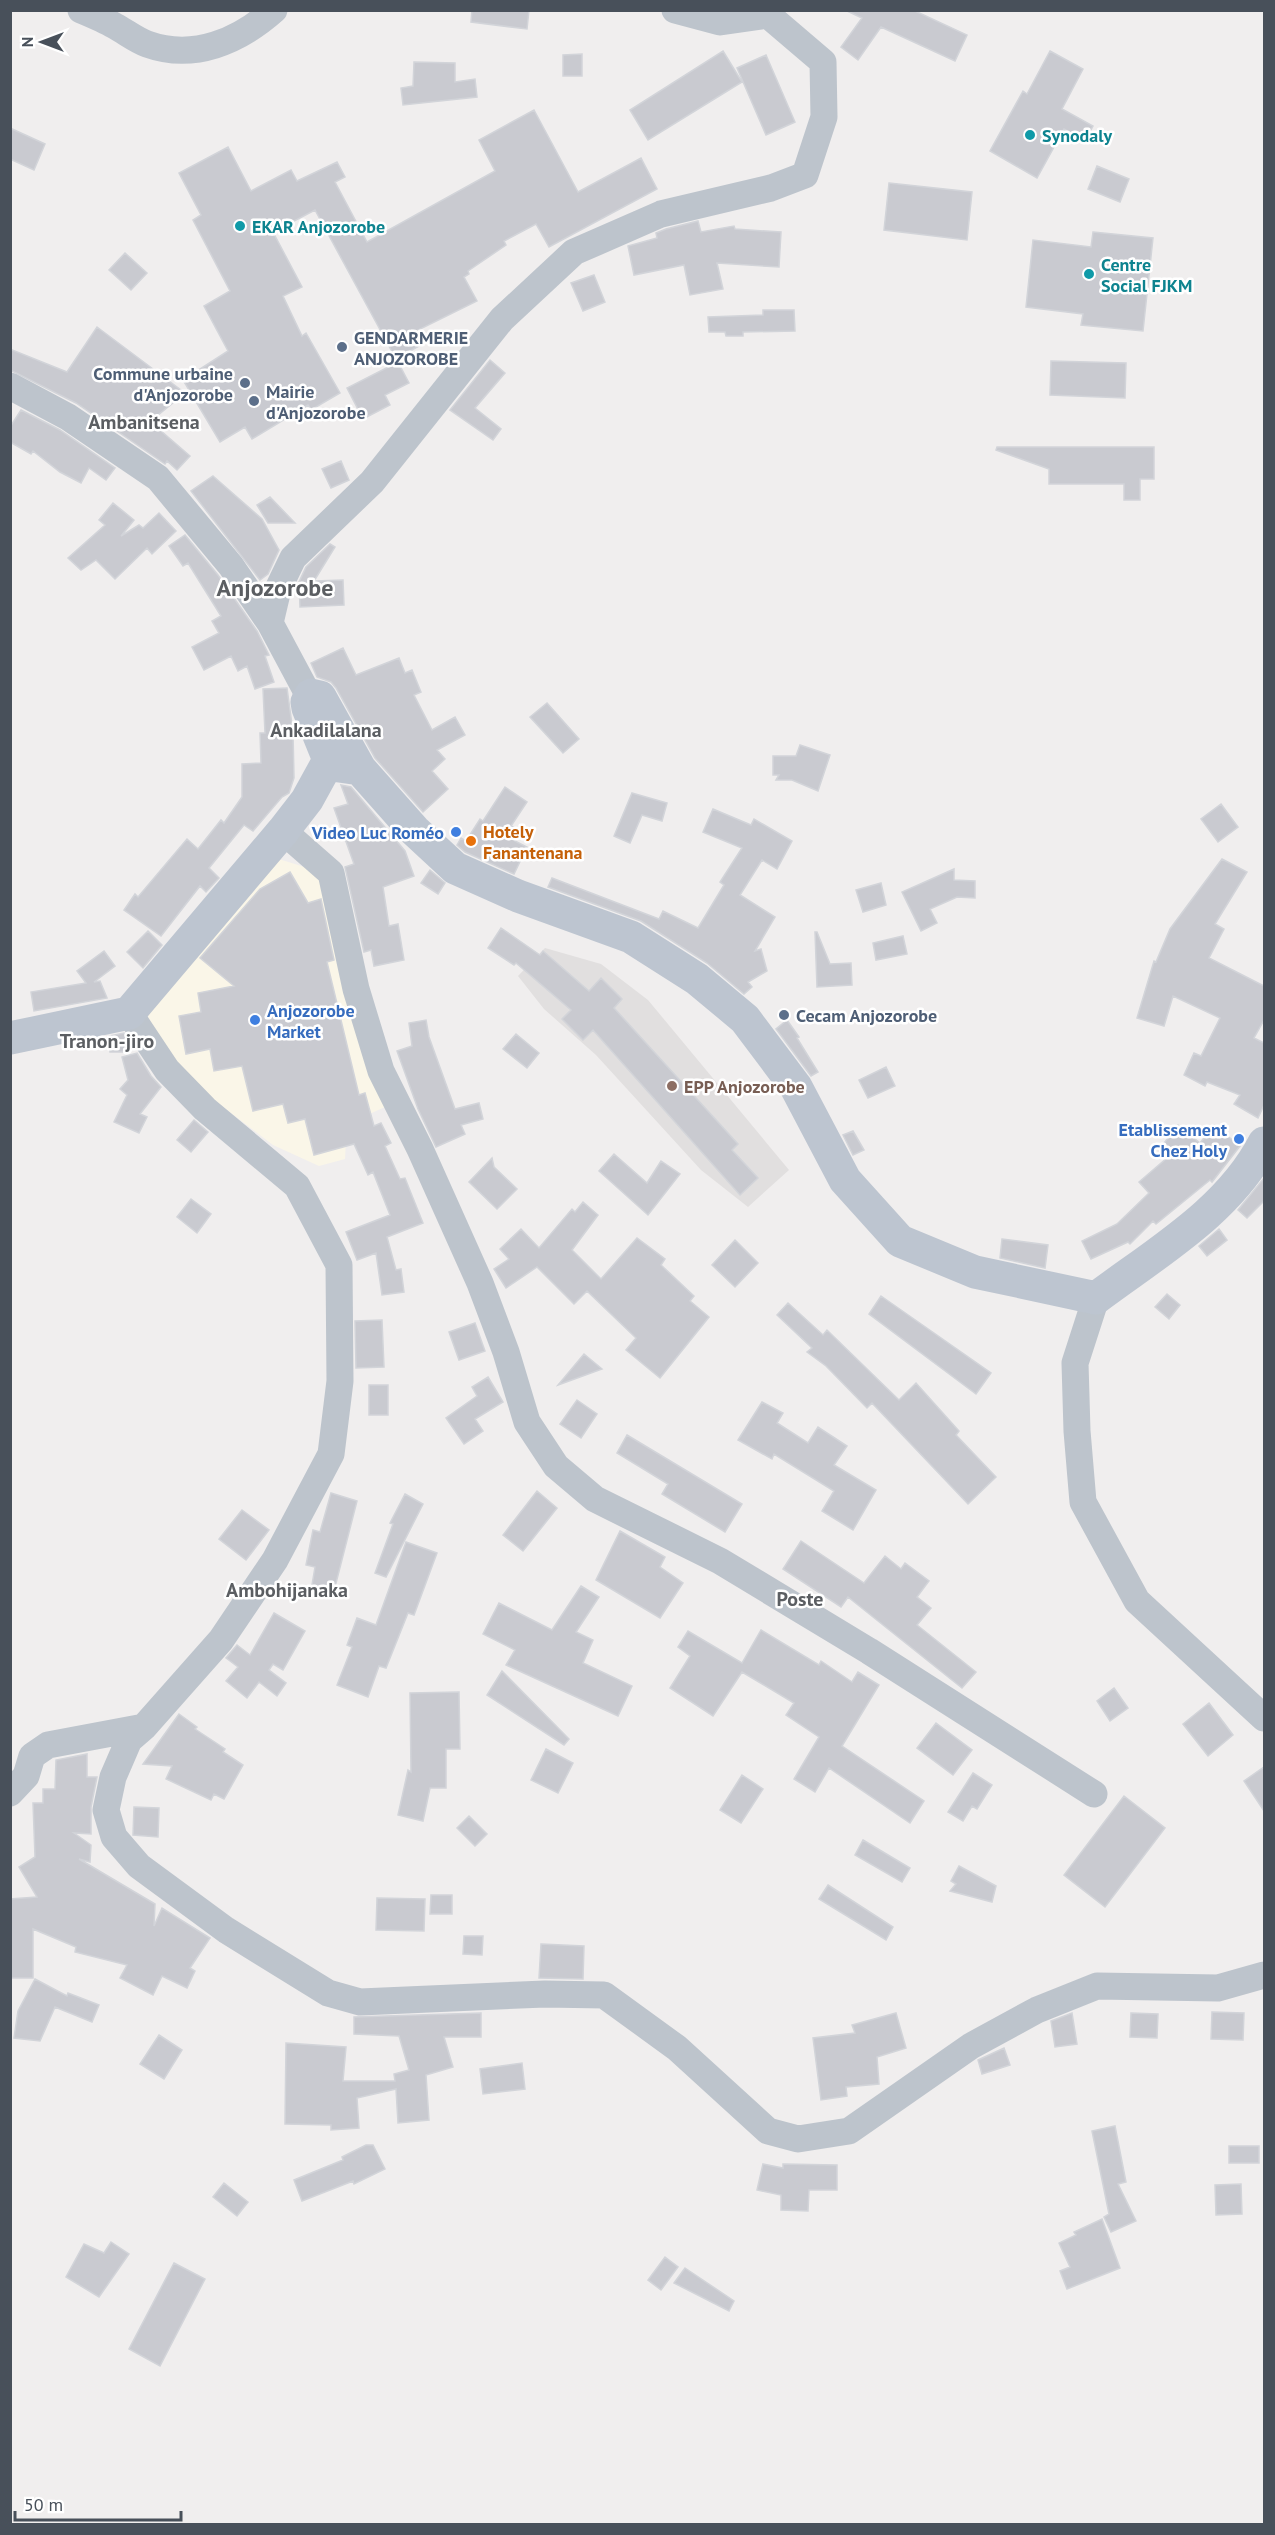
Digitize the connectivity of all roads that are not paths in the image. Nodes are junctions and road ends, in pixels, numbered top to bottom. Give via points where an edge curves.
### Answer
1 (81, 10) edge
2 (274, 10) edge
3 (675, 10) edge
4 (10, 386) edge
5 (270, 623) junction
6 (309, 696) joint
7 (345, 765) junction
8 (283, 831) junction
9 (129, 1013) junction
10 (10, 1038) edge
11 (1264, 1143) edge
12 (1096, 1298) junction
13 (1264, 1718) edge
14 (144, 1727) junction
15 (10, 1793) edge
16 (1094, 1794) dead end
17 (1264, 1976) edge

1 - 2 street via 146,44 169,50 209,49 252,29
3 - 5 street via 720,22 768,15 823,62 824,117 805,175 771,188 661,214 574,252 502,318 372,482 293,558 278,589
4 - 5 street via 68,417 158,478 231,566
5 - 6 street
6 - 7 main road via 308,708
7 - 8 main road via 307,800
7 - 12 main road via 455,868 630,937 697,979 745,1019 796,1087 845,1180 900,1240 975,1272
8 - 9 main road
8 - 16 street via 331,873 356,989 381,1071 480,1283 527,1422 556,1466 595,1499 720,1561
9 - 10 main road
9 - 14 street via 167,1070 205,1110 297,1186 339,1265 340,1381 331,1454 275,1560 221,1640
11 - 12 main road via 1251,1168 1196,1223
12 - 13 street via 1076,1363 1083,1502 1137,1601
14 - 15 street via 48,1745 33,1756 26,1776
14 - 17 street via 129,1740 113,1778 106,1810 114,1837 139,1866 226,1930 328,1993 360,2002 604,1995 677,2048 768,2131 798,2139 849,2131 971,2046 1036,2010 1097,1986 1218,1988

